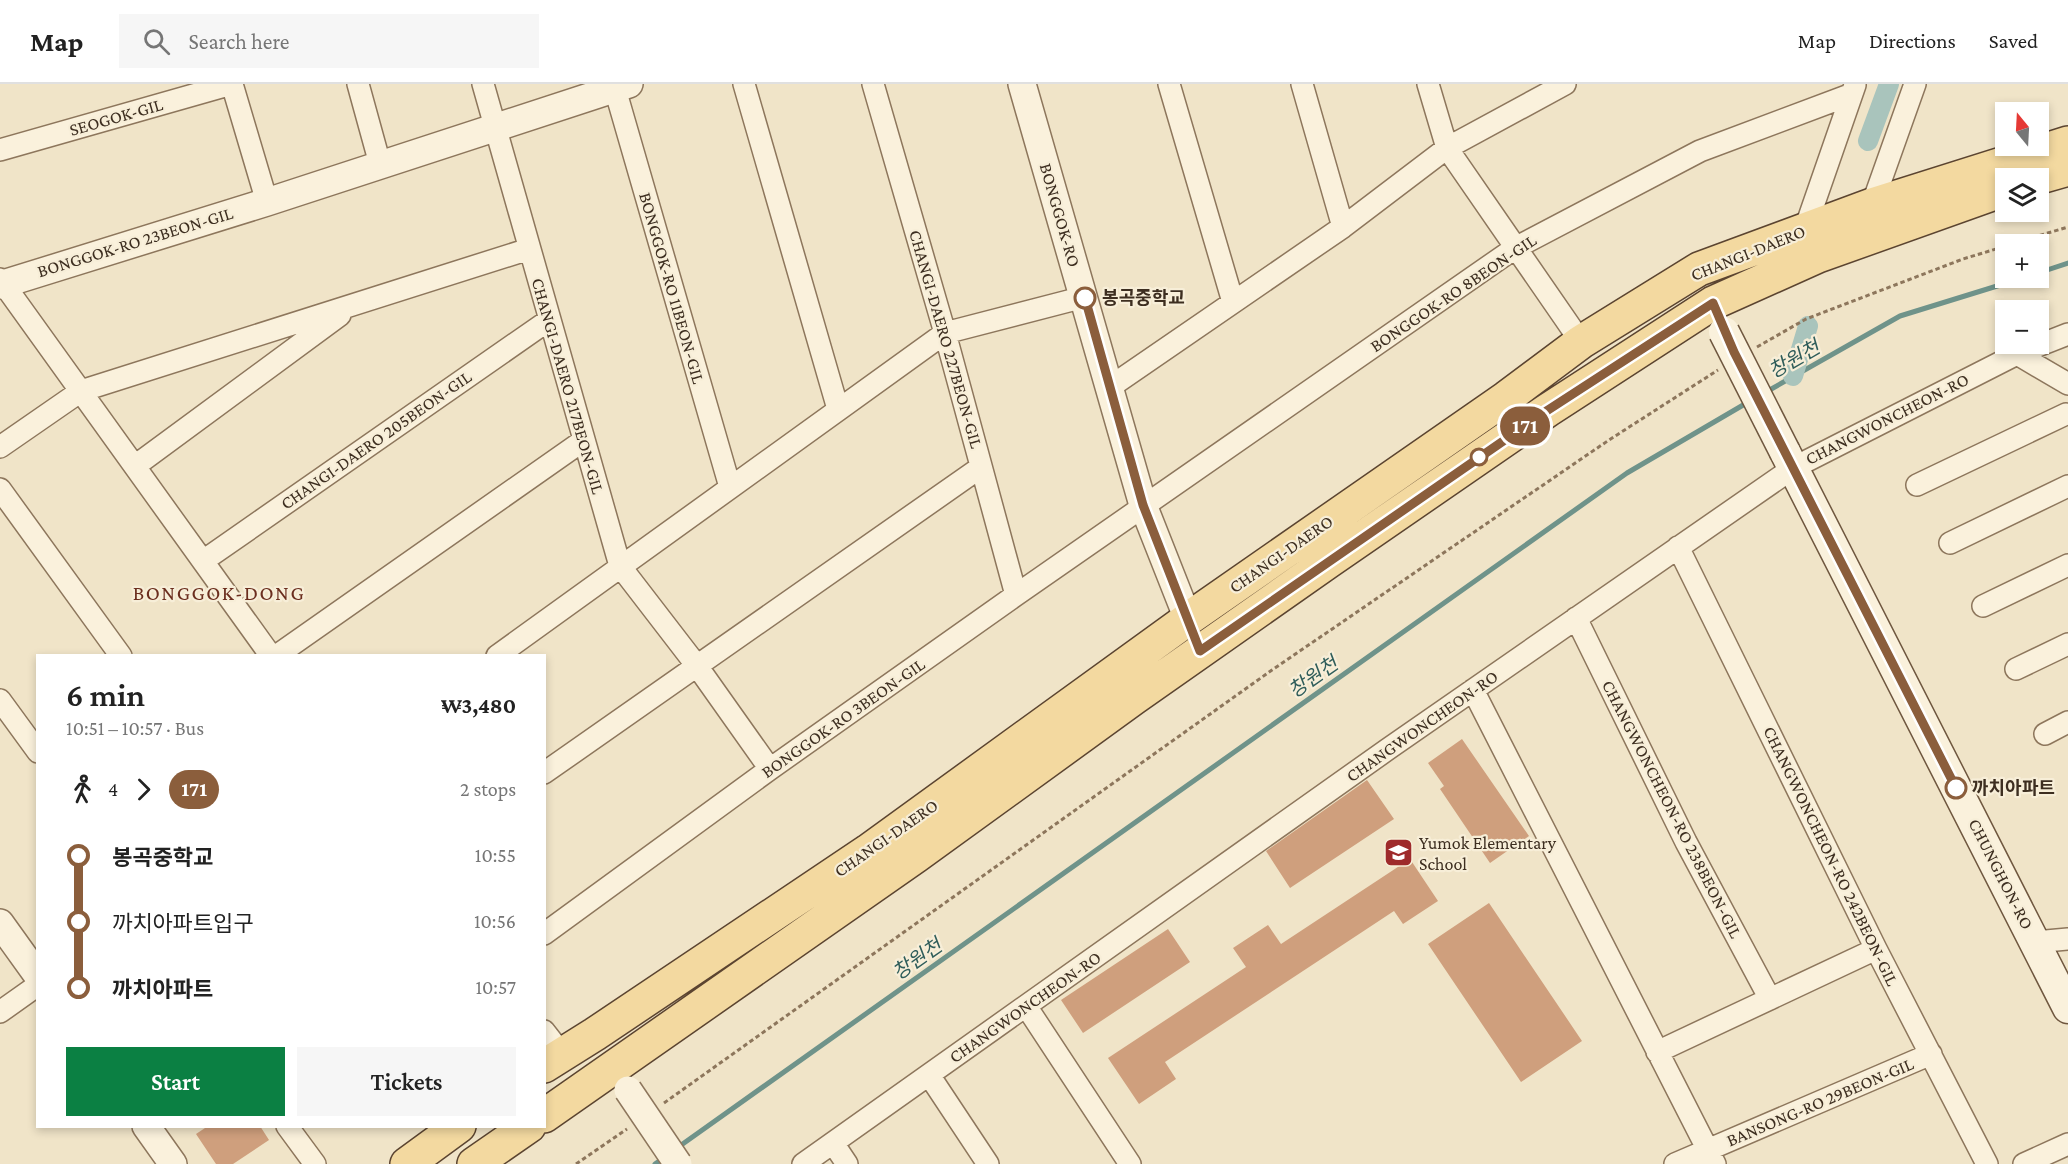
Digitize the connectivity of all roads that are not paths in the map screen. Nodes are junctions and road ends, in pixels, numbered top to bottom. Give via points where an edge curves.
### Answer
1 (232, 84) edge
2 (358, 84) edge
3 (483, 84) edge
4 (744, 84) edge
5 (873, 84) edge
6 (1022, 84) edge
7 (1169, 84) edge
8 (1302, 84) edge
9 (1428, 84) edge
10 (1915, 84) edge
11 (1559, 85) edge
12 (622, 86) edge
13 (1854, 89) edge
14 (495, 129) junction
15 (2068, 143) edge
16 (1447, 148) junction
17 (0, 150) edge
18 (380, 164) junction
19 (2068, 169) edge
20 (2049, 175) edge
21 (1995, 193) edge
22 (267, 202) junction
23 (1872, 205) junction
24 (1343, 227) junction
25 (1805, 229) junction
26 (1515, 248) junction
27 (529, 249) junction
28 (1699, 269) junction
29 (1, 282) edge
30 (1084, 297) junction
31 (1233, 302) junction
32 (353, 305) junction
33 (1719, 318) junction
34 (549, 320) junction
35 (945, 333) junction
36 (2068, 334) edge
37 (2049, 341) edge
38 (1581, 342) junction
39 (2017, 354) joint
40 (2061, 379) edge
41 (1110, 387) junction
42 (81, 391) junction
43 (838, 409) junction
44 (2067, 416) edge
45 (584, 440) junction
46 (0, 447) edge
47 (1789, 460) junction
48 (135, 466) junction
49 (981, 467) junction
50 (1917, 485) dead end
51 (2068, 486) edge
52 (730, 487) junction
53 (0, 489) edge
54 (1143, 505) junction
55 (1950, 543) dead end
56 (1678, 547) junction
57 (203, 561) junction
58 (2068, 565) edge
59 (620, 566) junction
60 (1016, 595) junction
61 (1983, 606) dead end
62 (1576, 618) junction
63 (1188, 619) junction
64 (2068, 644) edge
65 (1200, 651) junction
66 (120, 654) edge
67 (270, 654) edge
68 (279, 654) edge
69 (500, 654) edge
70 (697, 666) junction
71 (2016, 669) dead end
72 (1473, 690) junction
73 (0, 700) edge
74 (2068, 722) edge
75 (2045, 734) dead end
76 (36, 749) edge
77 (770, 769) junction
78 (546, 772) edge
79 (0, 922) edge
80 (546, 933) edge
81 (2068, 939) edge
82 (2035, 942) junction
83 (1876, 949) junction
84 (36, 973) edge
85 (36, 987) edge
86 (1770, 999) junction
87 (1026, 1006) junction
88 (2068, 1008) edge
89 (0, 1012) edge
90 (595, 1034) junction
91 (550, 1050) edge
92 (1658, 1052) junction
93 (1931, 1054) junction
94 (929, 1075) junction
95 (621, 1079) junction
96 (546, 1115) edge
97 (147, 1128) edge
98 (288, 1128) edge
99 (456, 1128) edge
100 (526, 1128) edge
101 (833, 1143) junction
102 (2068, 1144) edge
103 (1712, 1157) edge
104 (173, 1164) edge
105 (315, 1164) edge
106 (407, 1164) edge
107 (474, 1164) edge
108 (678, 1164) edge
109 (803, 1164) edge
110 (847, 1164) edge
111 (988, 1164) edge
112 (1130, 1164) edge
113 (1676, 1164) edge
114 (1987, 1164) edge
115 (2024, 1164) edge

1 - 17 street, SEOGOK-GIL
1 - 22 street
2 - 18 street
3 - 14 street, CHANGI-DAERO 217BEON-GIL
4 - 43 street
5 - 35 street, CHANGI-DAERO 227BEON-GIL
6 - 30 street, BONGGOK-RO
7 - 31 street
8 - 24 street
9 - 16 street
10 - 23 street
11 - 16 street
12 - 14 street, BONGGOK-RO 23BEON-GIL
12 - 52 street, BONGGOK-RO 11BEON-GIL
13 - 25 street
13 - 26 street, BONGGOK-RO 8BEON-GIL via 1700,151
14 - 18 street, BONGGOK-RO 23BEON-GIL
14 - 27 street, CHANGI-DAERO 217BEON-GIL
15 - 23 main road, CHANGI-DAERO
16 - 24 street
16 - 26 street
18 - 22 street, BONGGOK-RO 23BEON-GIL
19 - 20 main road
21 - 33 main road, CHANGI-DAERO via 1818,255
22 - 29 street, BONGGOK-RO 23BEON-GIL
23 - 25 main road, CHANGI-DAERO
24 - 31 street
25 - 28 main road, CHANGI-DAERO
26 - 38 street
26 - 54 street, BONGGOK-RO 8BEON-GIL
27 - 32 street
27 - 34 street, CHANGI-DAERO 217BEON-GIL
28 - 33 main road
28 - 38 main road, CHANGI-DAERO
29 - 42 street
30 - 35 street
30 - 41 street, BONGGOK-RO
31 - 41 street
32 - 42 street
32 - 48 street
33 - 47 main road, CHUNGHON-RO, bridge
33 - 65 main road, CHANGI-DAERO via 1548,410
34 - 45 street, CHANGI-DAERO 217BEON-GIL
34 - 57 street, CHANGI-DAERO 205BEON-GIL
35 - 43 street
35 - 49 street, CHANGI-DAERO 227BEON-GIL
36 - 37 street, CHANGWONCHEON-RO
38 - 63 main road, CHANGI-DAERO
39 - 40 street
39 - 47 street, CHANGWONCHEON-RO
40 - 44 street
41 - 54 street, BONGGOK-RO
42 - 46 street
42 - 48 street
43 - 52 street
44 - 50 street
45 - 59 street, CHANGI-DAERO 217BEON-GIL
45 - 68 street
47 - 56 street, CHANGWONCHEON-RO
47 - 82 main road, CHUNGHON-RO
48 - 57 street
49 - 60 street, CHANGI-DAERO 227BEON-GIL
49 - 70 street
51 - 55 street
52 - 59 street
53 - 66 street
54 - 60 street, BONGGOK-RO 3BEON-GIL
54 - 63 street, BONGGOK-RO
56 - 62 street, CHANGWONCHEON-RO
56 - 83 street, CHANGWONCHEON-RO 242BEON-GIL
57 - 67 street
58 - 61 street
59 - 69 street
59 - 70 street, CHANGI-DAERO 217BEON-GIL
60 - 77 street, BONGGOK-RO 3BEON-GIL
62 - 72 street, CHANGWONCHEON-RO
62 - 86 street, CHANGWONCHEON-RO 238BEON-GIL via 1686,842
63 - 65 main road
63 - 90 main road, CHANGI-DAERO via 868,851
64 - 71 street
65 - 95 main road, CHANGI-DAERO via 916,856
70 - 77 street, CHANGI-DAERO 217BEON-GIL
70 - 78 street
72 - 87 street, CHANGWONCHEON-RO
72 - 92 street
73 - 76 street
74 - 75 street
77 - 80 street, BONGGOK-RO 3BEON-GIL
79 - 84 street
81 - 82 street
82 - 88 main road, CHUNGHON-RO
83 - 86 street
83 - 93 street, CHANGWONCHEON-RO 242BEON-GIL
85 - 89 street
86 - 92 street
87 - 94 street, CHANGWONCHEON-RO
87 - 112 street
90 - 91 main road, CHANGI-DAERO
90 - 95 street
92 - 103 street
93 - 103 street, BANSONG-RO 29BEON-GIL
93 - 114 street, CHANGWONCHEON-RO 242BEON-GIL
94 - 101 street, CHANGWONCHEON-RO
94 - 111 street
95 - 96 main road, CHANGI-DAERO
95 - 108 street, bridge
97 - 104 street
98 - 105 street
99 - 106 main road
100 - 107 main road
101 - 109 street, CHANGWONCHEON-RO
101 - 110 street
102 - 115 street
103 - 113 street, BANSONG-RO 29BEON-GIL

